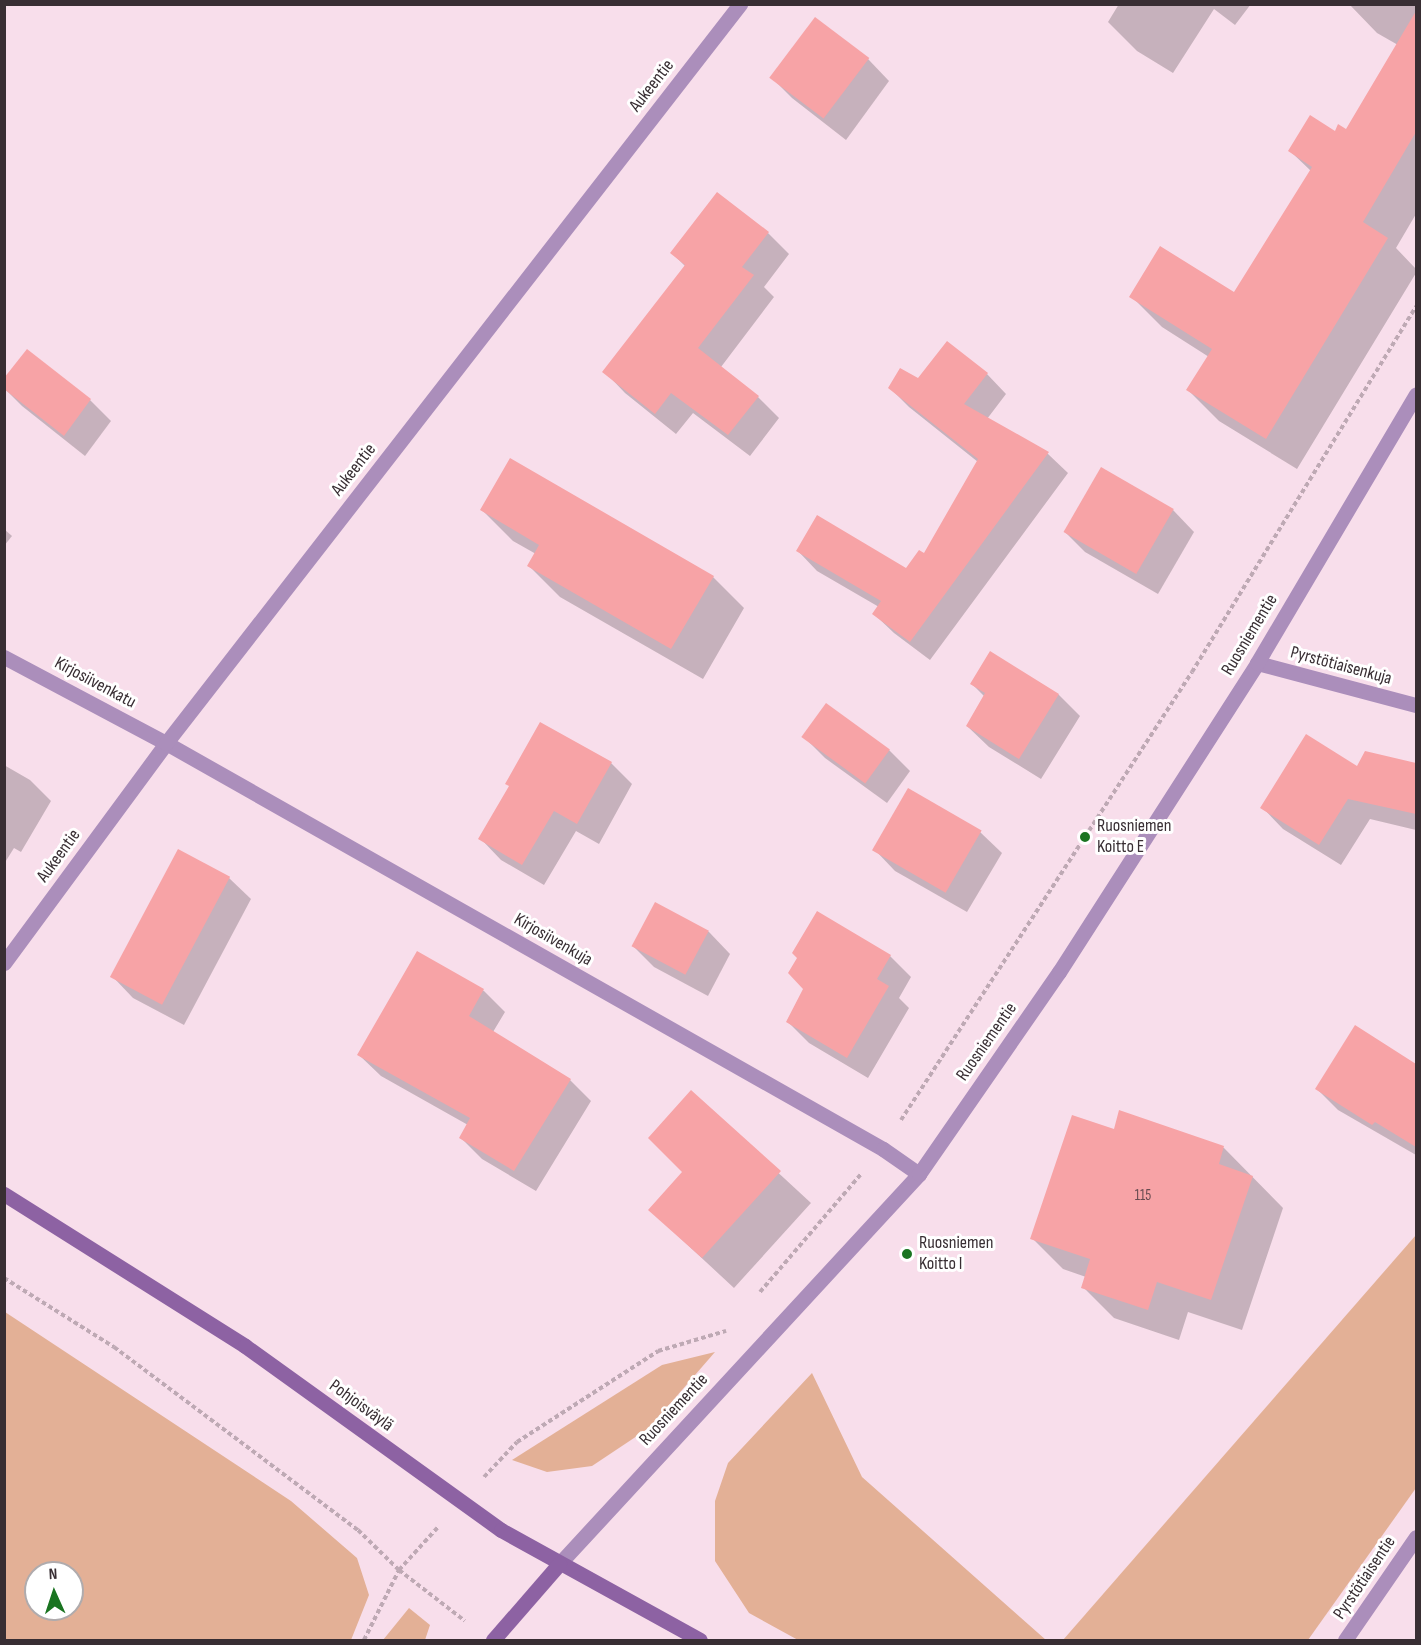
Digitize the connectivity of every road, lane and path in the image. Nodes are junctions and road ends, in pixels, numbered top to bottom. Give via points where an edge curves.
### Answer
1 (740, 4) edge
2 (1416, 306) edge
3 (1416, 394) edge
4 (4, 657) edge
5 (1257, 663) junction
6 (1416, 705) edge
7 (166, 743) junction
8 (4, 963) edge
9 (883, 1149) junction
10 (919, 1174) junction
11 (4, 1194) edge
12 (4, 1278) edge
13 (755, 1297) dead end
14 (733, 1323) dead end
15 (461, 1502) junction
16 (1416, 1537) edge
17 (559, 1564) junction
18 (399, 1570) junction
19 (471, 1626) dead end
20 (364, 1641) edge
21 (493, 1641) edge
22 (700, 1641) edge
23 (1346, 1641) edge

1 - 7 street, Aukeentie
2 - 9 path via 1192,672
3 - 5 street, Ruosniementie
4 - 7 street, Kirjosiivenkatu
5 - 6 street, Pyrstötiaisenkuja
5 - 10 street, Ruosniementie via 1059,972
7 - 8 street, Aukeentie
7 - 9 street, Kirjosiivenkuja
9 - 10 street, Kirjosiivenkuja
9 - 13 path
10 - 17 street, Ruosniementie
11 - 15 main road, Pohjoisväylä via 245,1346
12 - 18 path via 114,1347 358,1530
14 - 15 path via 725,1332 658,1351 517,1442
15 - 17 main road, Pohjoisväylä
15 - 18 path
16 - 23 street, Pyrstötiaisentie
17 - 21 main road, Ruosniementie
17 - 22 main road, Pohjoisväylä
18 - 19 path
18 - 20 path

